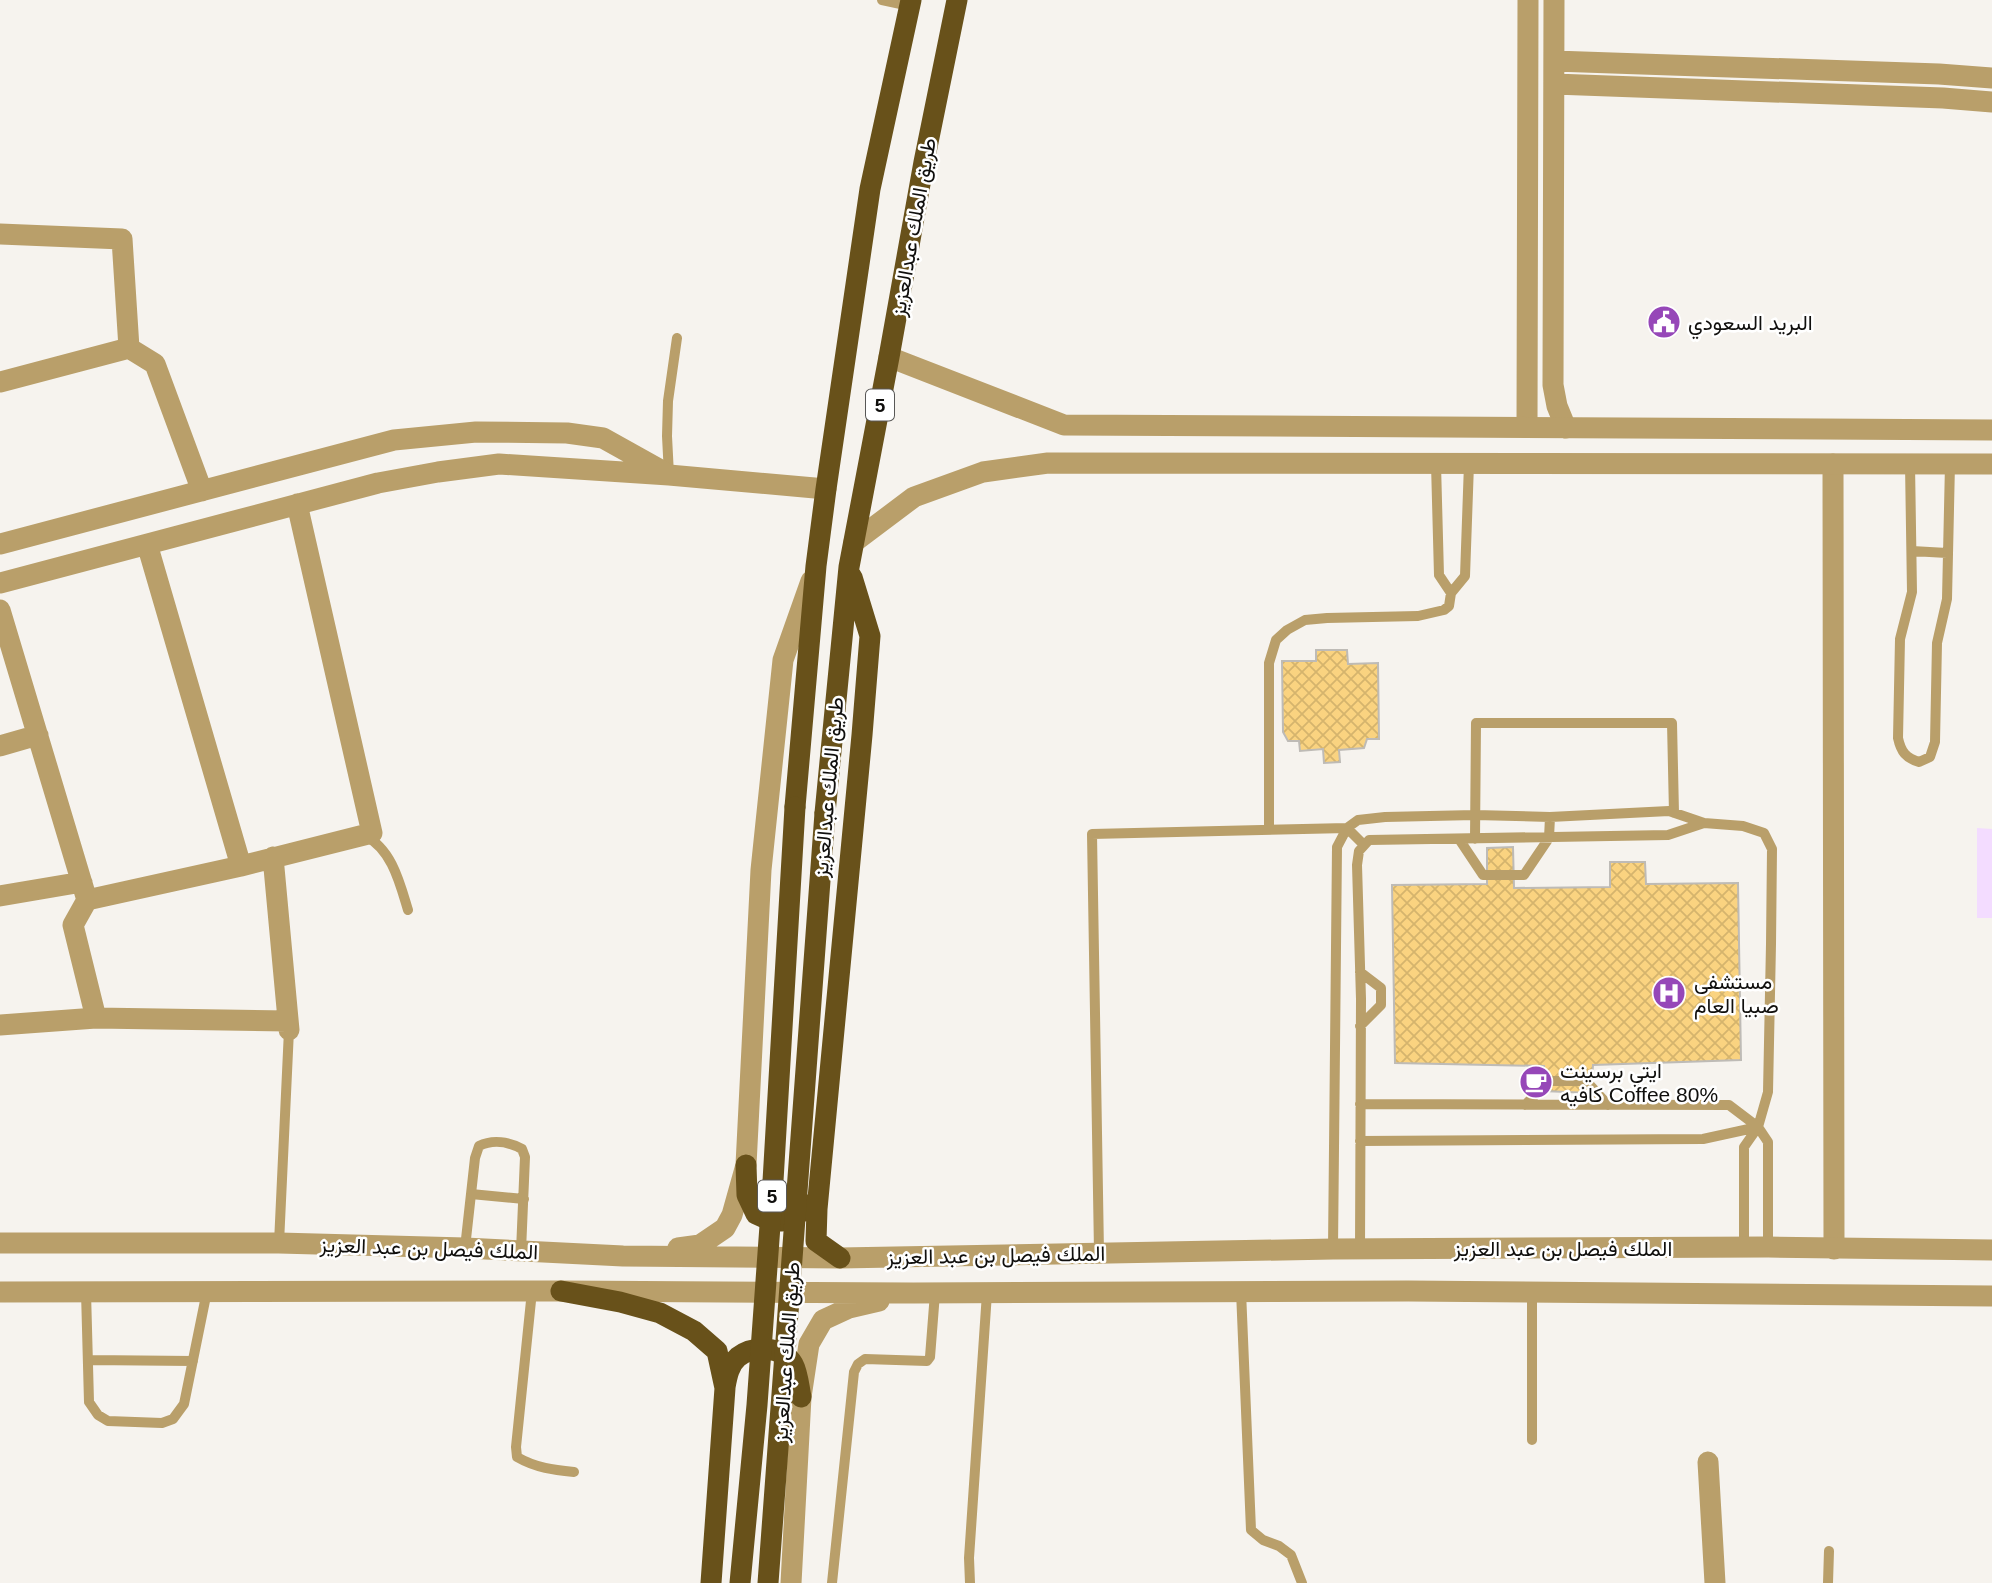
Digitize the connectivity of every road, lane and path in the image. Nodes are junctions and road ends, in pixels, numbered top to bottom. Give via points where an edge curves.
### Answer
1 (882, 0) edge
2 (957, 0) edge
3 (1528, 0) edge
4 (1554, 0) edge
5 (911, 3) edge
6 (1554, 61) junction
7 (1992, 78) edge
8 (1554, 85) junction
9 (1992, 102) edge
10 (0, 234) edge
11 (677, 338) dead end
12 (129, 348) junction
13 (889, 357) junction
14 (0, 382) edge
15 (1527, 427) junction
16 (1566, 428) junction
17 (1992, 430) edge
18 (1436, 464) junction
19 (1469, 464) junction
20 (1833, 464) junction
21 (1910, 464) junction
22 (1950, 464) junction
23 (1992, 464) edge
24 (669, 475) junction
25 (826, 489) junction
26 (202, 491) junction
27 (297, 505) junction
28 (854, 542) junction
29 (0, 544) edge
30 (146, 544) junction
31 (1912, 551) junction
32 (1947, 553) junction
33 (816, 566) junction
34 (849, 567) junction
35 (0, 583) edge
36 (1451, 593) junction
37 (0, 610) edge
38 (38, 735) junction
39 (0, 747) edge
40 (1674, 813) junction
41 (1475, 815) junction
42 (1550, 817) junction
43 (1704, 823) junction
44 (1347, 828) junction
45 (1269, 830) junction
46 (362, 835) junction
47 (1549, 838) junction
48 (1459, 839) junction
49 (1475, 839) junction
50 (1364, 845) junction
51 (273, 858) junction
52 (241, 866) junction
53 (85, 891) junction
54 (0, 896) edge
55 (408, 910) dead end
56 (1360, 972) junction
57 (96, 1018) junction
58 (0, 1025) edge
59 (289, 1025) junction
60 (1360, 1026) junction
61 (1360, 1104) junction
62 (1525, 1105) junction
63 (1608, 1105) junction
64 (1758, 1126) junction
65 (1360, 1141) junction
66 (746, 1165) junction
67 (820, 1175) junction
68 (471, 1194) junction
69 (524, 1199) junction
70 (0, 1243) edge
71 (279, 1243) junction
72 (1744, 1247) junction
73 (1768, 1247) junction
74 (465, 1248) junction
75 (1333, 1249) junction
76 (1360, 1249) junction
77 (1834, 1249) junction
78 (1992, 1250) edge
79 (521, 1251) junction
80 (1099, 1252) junction
81 (623, 1256) junction
82 (839, 1258) junction
83 (561, 1290) junction
84 (207, 1291) junction
85 (531, 1291) junction
86 (1241, 1291) junction
87 (0, 1292) edge
88 (86, 1292) junction
89 (1532, 1292) junction
90 (913, 1293) junction
91 (935, 1293) junction
92 (987, 1293) junction
93 (1992, 1296) edge
94 (88, 1360) junction
95 (193, 1361) junction
96 (725, 1388) junction
97 (801, 1397) junction
98 (1532, 1440) dead end
99 (1708, 1462) dead end
100 (575, 1472) dead end
101 (1829, 1550) dead end
102 (710, 1583) edge
103 (740, 1583) edge
104 (768, 1583) edge
105 (791, 1583) edge
106 (832, 1583) edge
107 (970, 1583) edge
108 (1302, 1583) edge
109 (1715, 1583) edge
110 (1828, 1583) edge

1 - 5 lane
2 - 13 highway, طريق الملك عبدالعزيز / 5
3 - 15 street
4 - 6 street
5 - 25 highway, طريق الملك عبدالعزيز / 5 via 870,189
6 - 7 street
6 - 8 street
8 - 9 street
8 - 16 street via 1553,384
10 - 12 street via 122,239
11 - 24 lane via 668,401
12 - 14 street
12 - 26 street via 155,364
13 - 15 street via 1064,425
13 - 28 highway, طريق الملك عبدالعزيز / 5
15 - 16 street
16 - 17 street
18 - 19 street
18 - 28 street via 1048,463 1009,468 983,472 914,497
18 - 36 lane via 1439,575
19 - 20 street
19 - 36 lane via 1465,576
20 - 21 street
20 - 77 street
21 - 22 street
21 - 31 lane
22 - 23 street
22 - 32 lane
24 - 25 street
24 - 26 street via 603,438 476,432 394,440
24 - 27 street via 499,464 378,483
25 - 33 highway, طريق الملك عبدالعزيز / 5
26 - 29 street
27 - 30 street
27 - 46 street via 372,833
28 - 34 highway, طريق الملك عبدالعزيز / 5
30 - 35 street
30 - 52 street
31 - 32 lane
31 - 32 lane via 1912,592 1900,639 1898,738 1900,749 1919,762 1930,757 1935,742 1937,643 1947,600
33 - 66 street via 783,660 761,870
33 - 103 highway, طريق الملك عبدالعزيز / 5, bridge via 795,807 757,1405
34 - 67 highway via 870,636
34 - 104 highway, طريق الملك عبدالعزيز / 5, bridge via 825,813
36 - 45 lane via 1449,606 1439,613 1305,620 1276,640 1269,663
37 - 38 street
38 - 39 street
38 - 53 street
40 - 41 lane via 1672,723 1476,723
40 - 42 lane
40 - 43 lane
41 - 42 lane
41 - 44 lane via 1385,817 1358,820
41 - 49 lane
42 - 47 lane
43 - 47 lane via 1668,835
43 - 64 lane via 1764,832 1772,849 1768,1092
44 - 45 lane
44 - 50 lane
44 - 75 lane via 1338,847
45 - 80 lane via 1092,834
46 - 51 street
46 - 55 lane via 375,841 387,857
47 - 48 lane via 1524,875 1483,875
47 - 49 lane
48 - 49 lane
48 - 50 lane via 1369,839
50 - 56 lane via 1357,865
51 - 52 street
51 - 59 street
52 - 53 street
53 - 54 street
53 - 57 street via 73,925
56 - 60 lane
56 - 60 lane via 1381,988 1381,1005
57 - 58 street
57 - 59 street
59 - 71 lane
60 - 61 lane
61 - 62 lane
61 - 65 lane
62 - 63 lane
62 - 63 lane via 1549,1081 1586,1081
63 - 64 lane via 1730,1105
64 - 65 lane via 1703,1139
64 - 72 lane via 1744,1147
64 - 73 lane via 1768,1142
65 - 76 lane
66 - 67 highway via 747,1195 756,1214 767,1219 782,1221 805,1210
66 - 81 street via 725,1228 699,1245
67 - 82 highway via 816,1241
68 - 69 lane
68 - 69 lane via 480,1146 510,1143 522,1149 525,1157
68 - 74 lane
69 - 79 lane
70 - 71 street, الملك فيصل بن عبد العزيز
71 - 74 street, الملك فيصل بن عبد العزيز
72 - 73 street, الملك فيصل بن عبد العزيز
72 - 76 street, الملك فيصل بن عبد العزيز
73 - 77 street, الملك فيصل بن عبد العزيز
74 - 79 street, الملك فيصل بن عبد العزيز
75 - 76 street, الملك فيصل بن عبد العزيز
75 - 80 street, الملك فيصل بن عبد العزيز
77 - 78 street, الملك فيصل بن عبد العزيز
79 - 81 street, الملك فيصل بن عبد العزيز
80 - 82 street, الملك فيصل بن عبد العزيز
81 - 82 street, الملك فيصل بن عبد العزيز
83 - 85 street, الملك فيصل بن عبد العزيز
83 - 90 street, الملك فيصل بن عبد العزيز
83 - 96 highway via 660,1313 694,1331 717,1351
84 - 85 street, الملك فيصل بن عبد العزيز
84 - 88 street, الملك فيصل بن عبد العزيز
84 - 95 lane
85 - 100 lane via 517,1457 547,1469
86 - 89 street, الملك فيصل بن عبد العزيز
86 - 92 street, الملك فيصل بن عبد العزيز
86 - 108 lane via 1251,1531 1291,1555
87 - 88 street, الملك فيصل بن عبد العزيز
88 - 94 lane
89 - 93 street, الملك فيصل بن عبد العزيز
89 - 98 lane
90 - 91 street, الملك فيصل بن عبد العزيز
90 - 97 street via 849,1308 823,1321 809,1345
91 - 92 street, الملك فيصل بن عبد العزيز
91 - 106 lane via 927,1361 865,1359 854,1372
92 - 107 lane
94 - 95 lane
94 - 95 lane via 89,1402 98,1415 108,1421 162,1423 173,1419 184,1404
96 - 97 highway via 737,1358 751,1349 776,1350 793,1363
96 - 102 highway
97 - 105 street
99 - 109 street
101 - 110 lane

